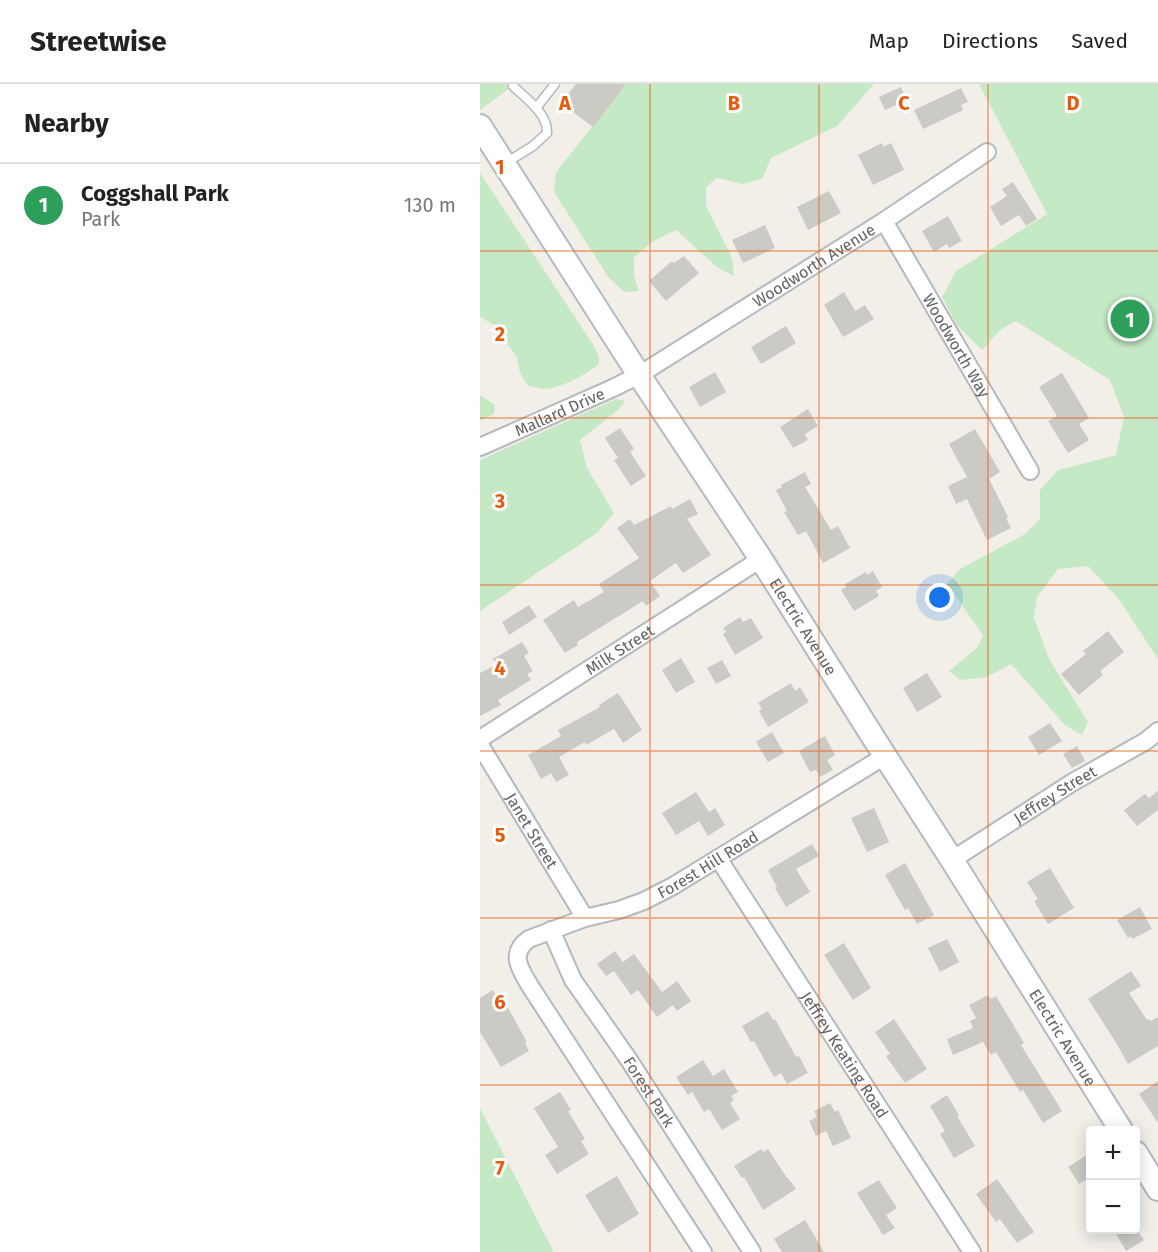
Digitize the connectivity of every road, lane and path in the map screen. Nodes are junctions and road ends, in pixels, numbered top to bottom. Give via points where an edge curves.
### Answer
1 (555, 84) edge
2 (513, 86) dead end
3 (536, 108) junction
4 (480, 126) edge
5 (987, 152) dead end
6 (504, 164) junction
7 (884, 221) junction
8 (639, 375) junction
9 (480, 447) edge
10 (1030, 471) dead end
11 (761, 559) junction
12 (1158, 731) edge
13 (480, 739) edge
14 (480, 745) edge
15 (885, 756) junction
16 (718, 858) junction
17 (952, 860) junction
18 (585, 918) junction
19 (551, 930) junction
20 (1118, 1126) edge
21 (1140, 1160) edge
22 (1158, 1189) edge
23 (703, 1252) edge
24 (752, 1252) edge
25 (972, 1252) edge

1 - 3 lane
2 - 3 lane
3 - 6 lane via 547,133
4 - 6 main road, Electric Avenue
5 - 7 street, Woodworth Avenue
6 - 8 main road, Electric Avenue
7 - 8 street, Woodworth Avenue
7 - 10 street, Woodworth Way
8 - 9 street, Mallard Drive
8 - 11 main road, Electric Avenue
11 - 13 street, Milk Street
11 - 15 main road, Electric Avenue
12 - 17 street, Jeffrey Street
14 - 18 street, Janet Street
15 - 16 street, Forest Hill Road
15 - 17 main road, Electric Avenue
16 - 18 street, Forest Hill Road via 644,901
16 - 25 street, Jeffrey Keating Road
17 - 20 main road, Electric Avenue
18 - 19 street, Forest Hill Road
19 - 23 street, Forest Hill Road via 529,939 519,950 519,966
19 - 24 street, Forest Park via 573,980
21 - 22 main road

